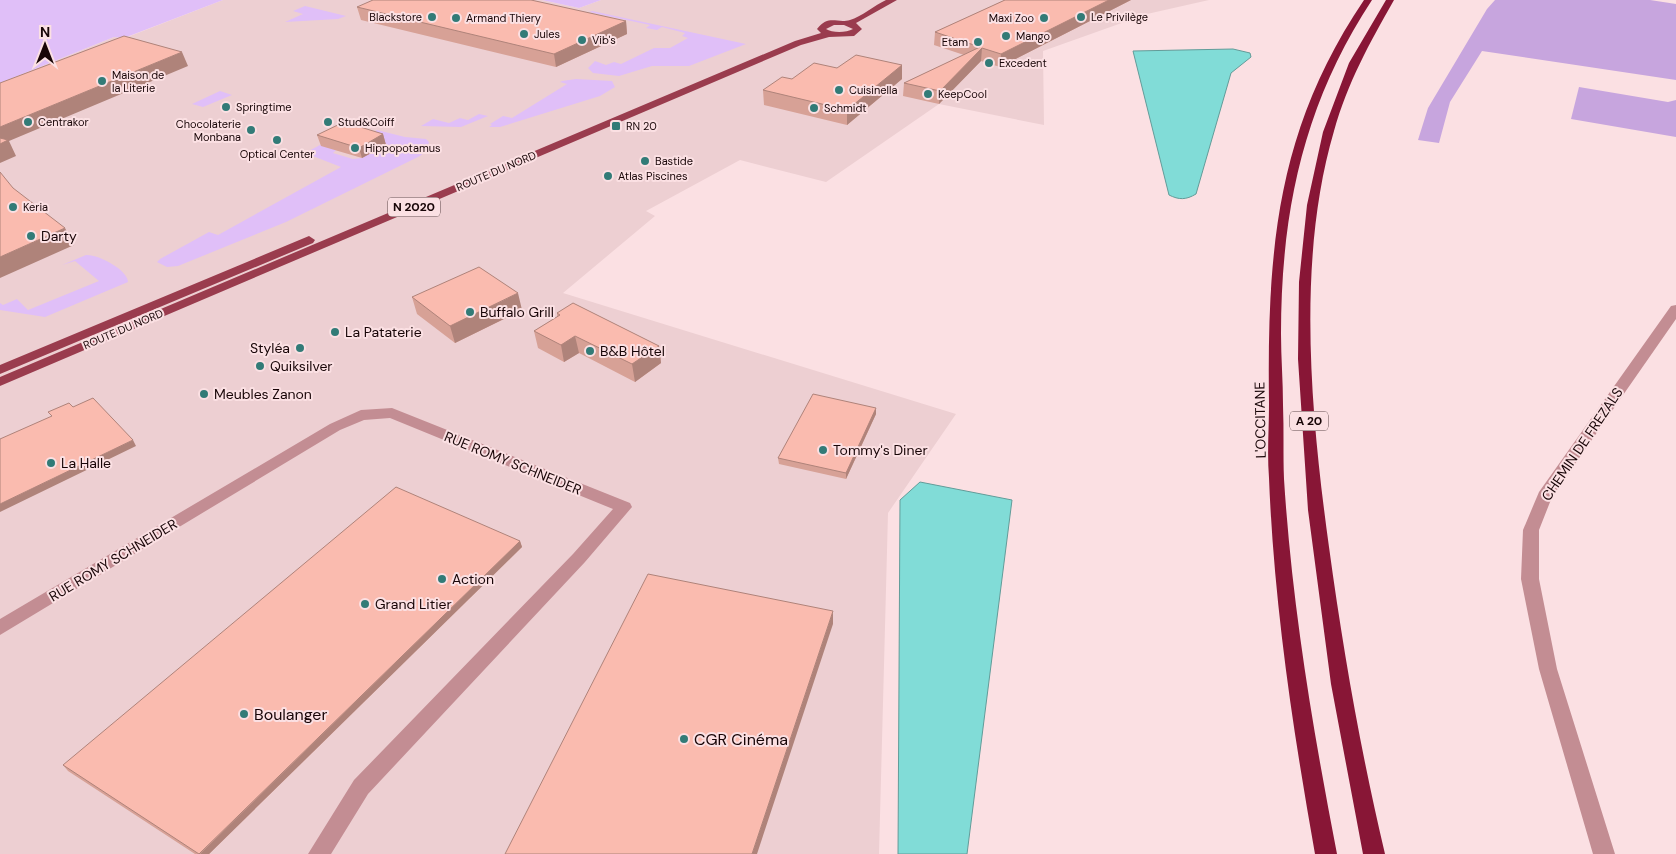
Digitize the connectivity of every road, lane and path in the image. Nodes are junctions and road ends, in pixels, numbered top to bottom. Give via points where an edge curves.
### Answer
1 (893, 0) edge
2 (1390, 0) edge
3 (1367, 2) edge
4 (851, 23) junction
5 (825, 33) junction
6 (1676, 310) edge
7 (0, 370) edge
8 (0, 382) edge
9 (0, 628) edge
10 (319, 854) edge
11 (1326, 854) edge
12 (1374, 854) edge
13 (1604, 854) edge

1 - 4 main road
2 - 12 highway, A 20 via 1348,73 1328,135 1313,210 1304,323 1312,483 1335,650 1360,795
3 - 11 highway, L'OCCITANE / A 20 via 1326,72 1303,131 1279,254 1275,312 1277,488 1291,636
4 - 5 main road via 829,23 822,26
4 - 5 main road via 858,29 856,32 846,35
5 - 7 main road, ROUTE DU NORD / N 2020 via 790,41 655,95
5 - 8 main road, ROUTE DU NORD / N 2020
6 - 13 street, CHEMIN DE FREZALS via 1554,482 1531,530 1530,579 1548,669
9 - 10 street, RUE ROMY SCHNEIDER via 327,431 361,415 383,412 401,416 624,507 361,787

